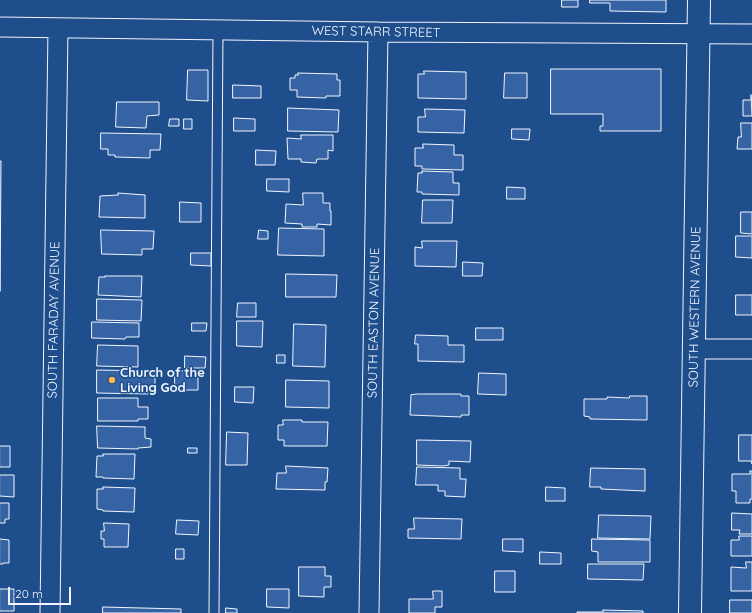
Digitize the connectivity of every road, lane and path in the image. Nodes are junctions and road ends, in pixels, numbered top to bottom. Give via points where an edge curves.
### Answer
1 (699, 0) edge
2 (0, 27) edge
3 (58, 28) junction
4 (218, 30) junction
5 (378, 32) junction
6 (699, 34) junction
7 (752, 34) edge
8 (694, 349) junction
9 (752, 349) edge
10 (50, 613) edge
11 (214, 613) edge
12 (369, 613) edge
13 (690, 613) edge

1 - 6 main road, SOUTH WESTERN AVENUE
2 - 3 street, WEST STARR STREET
3 - 4 street, WEST STARR STREET
3 - 10 street, SOUTH FARADAY AVENUE
4 - 5 street, WEST STARR STREET
4 - 11 lane
5 - 6 street, WEST STARR STREET
5 - 12 street, SOUTH EASTON AVENUE
6 - 7 street, WEST STARR STREET
6 - 8 main road, SOUTH WESTERN AVENUE
8 - 9 street
8 - 13 main road, SOUTH WESTERN AVENUE

